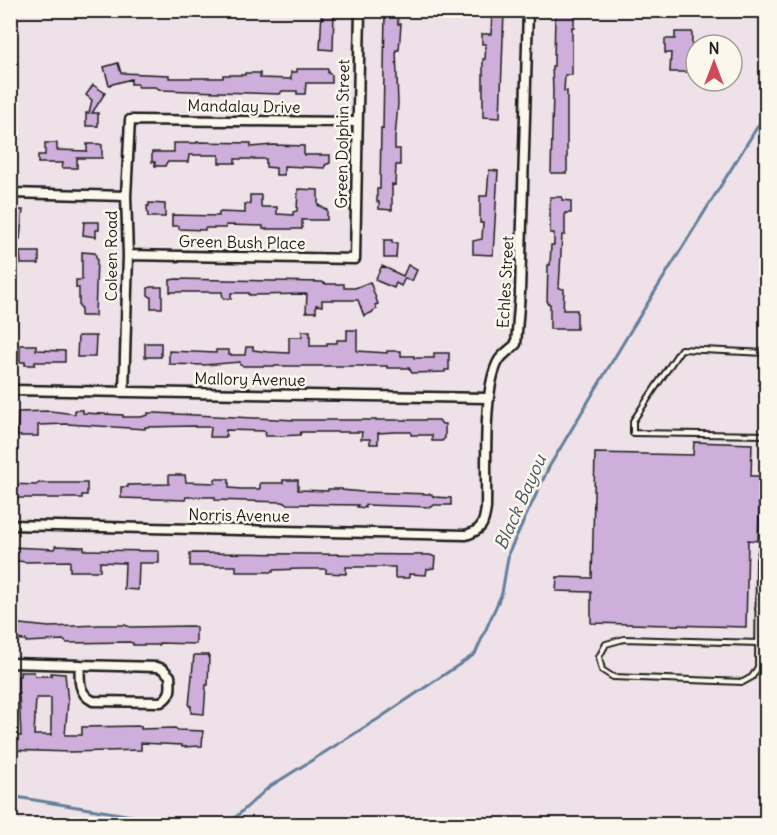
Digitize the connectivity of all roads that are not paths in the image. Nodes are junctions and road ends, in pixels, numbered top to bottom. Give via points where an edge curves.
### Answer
1 (360, 10) edge
2 (528, 10) edge
3 (130, 120) joint
4 (357, 122) junction
5 (10, 193) edge
6 (126, 196) junction
7 (128, 255) junction
8 (355, 259) joint
9 (766, 353) edge
10 (10, 390) edge
11 (124, 391) junction
12 (488, 398) junction
13 (766, 435) edge
14 (766, 465) edge
15 (10, 525) edge
16 (466, 535) joint
17 (758, 609) junction
18 (766, 609) edge
19 (758, 643) junction
20 (10, 663) edge
21 (80, 664) junction

1 - 4 street, Green Dolphin Street
2 - 12 street, Echles Street via 516,344 500,358
3 - 4 street, Mandalay Drive
3 - 6 street, Coleen Road
4 - 8 street, Green Dolphin Street
5 - 6 street
6 - 7 street, Coleen Road
7 - 8 street, Green Bush Place
7 - 11 street, Coleen Road
9 - 13 lane via 681,349 633,421 633,433
10 - 11 street, Mallory Avenue
11 - 12 street, Mallory Avenue
12 - 16 street, Echles Street via 484,522 476,532
14 - 17 lane
15 - 16 street, Norris Avenue
17 - 18 lane
17 - 19 lane
19 - 19 lane via 758,667 752,677 742,682 613,677 602,669 599,657 606,644 624,639
20 - 21 street
21 - 21 street via 83,695 93,701 161,702 171,692 170,676 157,667

